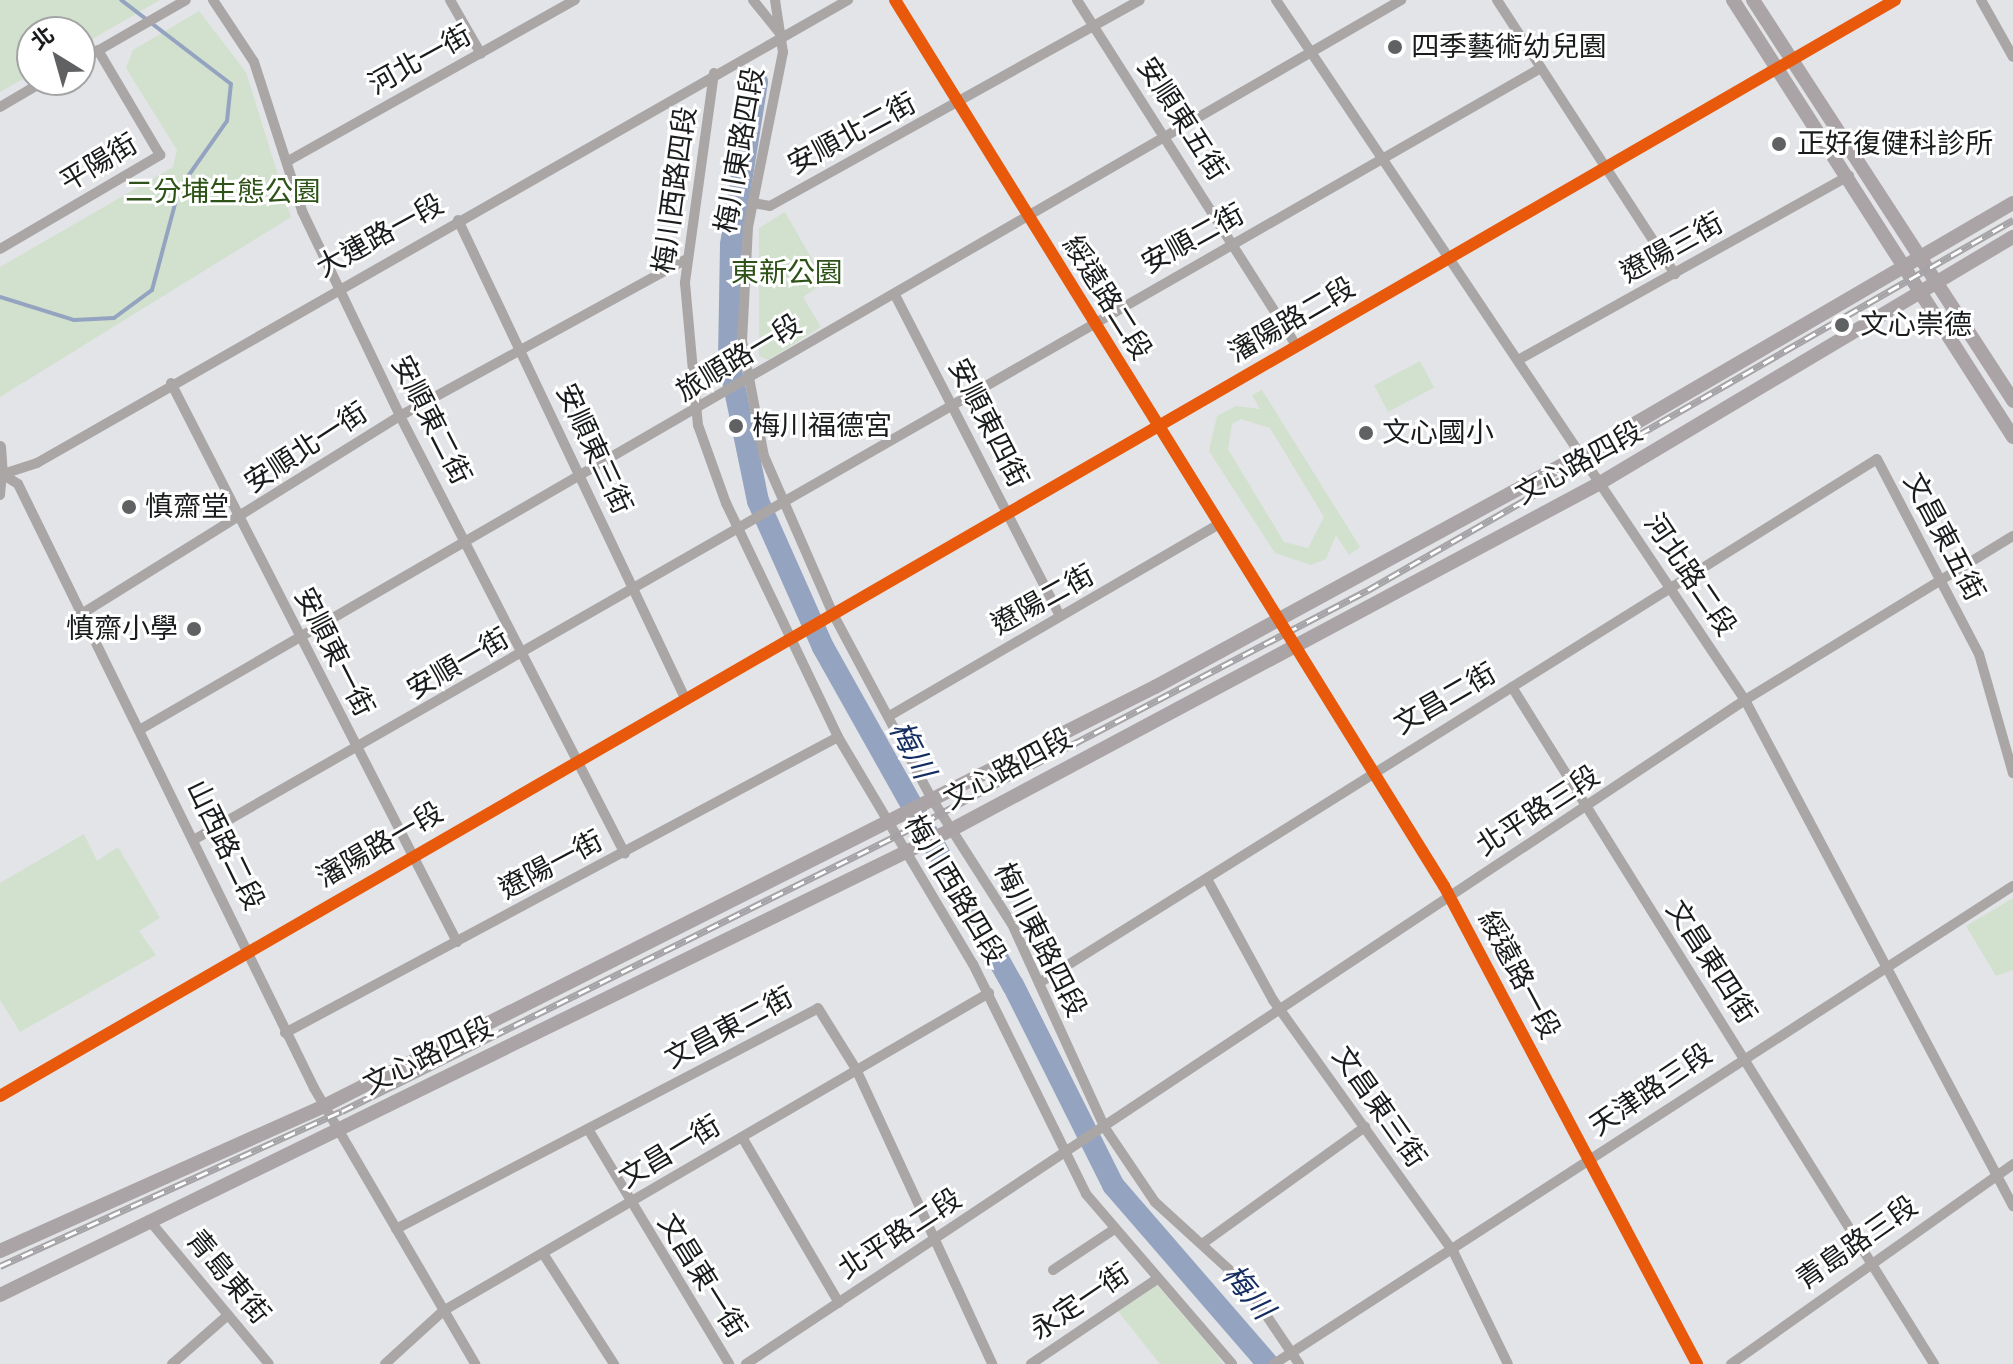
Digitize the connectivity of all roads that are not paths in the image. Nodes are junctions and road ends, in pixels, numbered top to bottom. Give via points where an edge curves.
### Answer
1 (213, 0) edge
2 (450, 0) edge
3 (575, 0) edge
4 (753, 0) edge
5 (775, 0) edge
6 (848, 0) edge
7 (895, 0) edge
8 (1077, 0) edge
9 (1140, 0) edge
10 (1276, 0) edge
11 (1401, 0) edge
12 (1497, 0) edge
13 (1733, 0) edge
14 (1753, 0) edge
15 (1895, 0) edge
16 (1981, 0) edge
17 (185, 1) edge
18 (1094, 25) junction
19 (782, 36) junction
20 (98, 50) joint
21 (1311, 53) junction
22 (481, 54) junction
23 (2013, 57) edge
24 (1792, 59) junction
25 (1776, 67) junction
26 (1541, 68) junction
27 (714, 73) junction
28 (19, 96) edge
29 (960, 103) junction
30 (0, 107) edge
31 (1166, 138) junction
32 (288, 161) junction
33 (1383, 161) junction
34 (1606, 165) junction
35 (1849, 176) junction
36 (752, 203) junction
37 (2013, 203) edge
38 (1029, 217) junction
39 (458, 220) junction
40 (2013, 237) edge
41 (1233, 245) junction
42 (0, 249) edge
43 (1923, 256) junction
44 (1449, 257) junction
45 (685, 260) junction
46 (1905, 265) junction
47 (1675, 274) junction
48 (1939, 281) junction
49 (340, 286) junction
50 (1922, 291) junction
51 (895, 295) junction
52 (1094, 321) junction
53 (1296, 345) junction
54 (521, 349) junction
55 (1518, 360) junction
56 (742, 382) junction
57 (171, 383) junction
58 (2013, 401) edge
59 (951, 403) junction
60 (696, 412) junction
61 (400, 416) junction
62 (1158, 424) junction
63 (2013, 437) edge
64 (0, 447) edge
65 (1581, 455) junction
66 (1877, 459) joint
67 (1, 474) edge
68 (579, 477) junction
69 (1600, 483) junction
70 (0, 495) edge
71 (783, 499) junction
72 (1006, 513) junction
73 (238, 519) junction
74 (1218, 525) junction
75 (739, 526) junction
76 (2013, 536) edge
77 (467, 543) junction
78 (1940, 580) junction
79 (634, 589) junction
80 (1670, 589) junction
81 (832, 612) junction
82 (83, 613) junction
83 (1060, 616) junction
84 (1278, 621) junction
85 (787, 638) junction
86 (301, 640) junction
87 (1294, 647) junction
88 (522, 655) junction
89 (1512, 687) junction
90 (685, 698) junction
91 (1745, 700) junction
92 (891, 715) junction
93 (141, 729) junction
94 (838, 737) junction
95 (358, 750) junction
96 (575, 760) junction
97 (1371, 770) junction
98 (2013, 773) edge
99 (932, 799) junction
100 (1587, 810) junction
101 (885, 821) junction
102 (951, 830) junction
103 (197, 838) junction
104 (905, 853) junction
105 (411, 854) junction
106 (625, 854) junction
107 (1207, 879) junction
108 (2013, 886) edge
109 (1450, 897) junction
110 (457, 942) junction
111 (244, 954) junction
112 (1882, 969) junction
113 (1039, 983) junction
114 (989, 993) junction
115 (1281, 1012) junction
116 (285, 1033) junction
117 (1744, 1058) junction
118 (856, 1069) junction
119 (0, 1096) edge
120 (324, 1106) junction
121 (1365, 1127) junction
122 (588, 1129) junction
123 (337, 1130) junction
124 (1100, 1131) junction
125 (742, 1137) junction
126 (1079, 1145) joint
127 (1065, 1155) junction
128 (1588, 1162) junction
129 (2013, 1164) edge
130 (1996, 1175) junction
131 (629, 1204) junction
132 (2013, 1206) edge
133 (149, 1220) junction
134 (396, 1229) junction
135 (1113, 1230) junction
136 (935, 1240) junction
137 (1202, 1244) junction
138 (0, 1251) edge
139 (1454, 1253) junction
140 (544, 1255) junction
141 (1870, 1263) junction
142 (1053, 1270) dead end
143 (1157, 1279) junction
144 (0, 1295) edge
145 (839, 1303) junction
146 (443, 1311) junction
147 (228, 1315) junction
148 (1293, 1352) junction
149 (1276, 1363) edge
150 (172, 1364) edge
151 (269, 1364) edge
152 (385, 1364) edge
153 (475, 1364) edge
154 (614, 1364) edge
155 (729, 1364) edge
156 (746, 1364) edge
157 (992, 1364) edge
158 (1031, 1364) edge
159 (1232, 1364) edge
160 (1299, 1364) edge
161 (1508, 1364) edge
162 (1697, 1364) edge
163 (1731, 1364) edge
164 (1934, 1364) edge

1 - 32 street, 安順東二街 via 254,62
2 - 22 street
3 - 22 street, 河北一街
4 - 19 street
5 - 19 street
6 - 19 street, 大連路一段
7 - 29 street, 綏遠路二段
8 - 18 street, 安順東五街
9 - 18 street, 安順北二街
10 - 21 street, 河北路二段
11 - 21 street, 旅順路一段
12 - 26 street
13 - 25 main road
14 - 24 main road
15 - 24 street, 瀋陽路二段
16 - 23 street
17 - 20 street
18 - 29 street, 安順北二街
18 - 31 street, 安順東五街
19 - 27 street, 大連路一段
19 - 36 street, 梅川東路四段
20 - 42 street, 平陽街 via 160,155
21 - 31 street, 旅順路一段
21 - 33 street, 河北路二段
22 - 32 street, 河北一街
24 - 25 street, 瀋陽路二段
24 - 43 main road
25 - 34 street, 瀋陽路二段
25 - 35 main road
26 - 33 street, 安順二街
26 - 34 street
27 - 39 street, 大連路一段
27 - 45 street, 梅川西路四段
28 - 30 street
29 - 36 street, 安順北二街 via 770,206
29 - 38 street, 綏遠路二段
31 - 38 street, 旅順路一段
31 - 41 street, 安順東五街
32 - 49 street, 安順東二街 via 302,211
33 - 41 street, 安順二街
33 - 44 street, 河北路二段
34 - 44 street, 瀋陽路二段
34 - 47 street
35 - 46 main road
35 - 47 street, 遼陽三街
36 - 56 street, 梅川東路四段 via 743,282
37 - 43 main road, 文心路四段
38 - 51 street, 旅順路一段
38 - 52 street, 綏遠路二段
39 - 49 street, 大連路一段
39 - 54 street, 安順東三街
40 - 48 main road, 文心路四段
41 - 52 street, 安順二街
41 - 53 street, 安順東五街
43 - 46 main road, 文心路四段
43 - 48 main road
44 - 53 street, 瀋陽路二段
44 - 55 street, 河北路二段
45 - 54 street, 安順北一街
45 - 60 street, 梅川西路四段 via 687,366
46 - 50 main road
46 - 65 main road, 文心路四段
47 - 55 street, 遼陽三街
48 - 50 main road, 文心路四段
48 - 58 main road
49 - 57 street, 大連路一段
49 - 61 street, 安順東二街
50 - 63 main road
50 - 69 main road, 文心路四段
51 - 56 street, 旅順路一段
51 - 59 street, 安順東四街
52 - 59 street, 安順二街
52 - 62 street, 綏遠路二段
53 - 62 street, 瀋陽路二段
54 - 61 street, 安順北一街
54 - 68 street, 安順東三街
55 - 65 street, 河北路二段
56 - 60 street, 旅順路一段
56 - 71 street, 梅川東路四段
57 - 67 street, 大連路一段 via 37,463
57 - 73 street, 安順東一街
59 - 71 street, 安順二街
59 - 72 street, 安順東四街
60 - 68 street, 旅順路一段
60 - 75 street, 梅川西路四段
61 - 73 street, 安順北一街
61 - 77 street, 安順東二街
62 - 72 street, 瀋陽路二段
62 - 74 street, 綏遠路二段
64 - 67 street
65 - 69 street, 河北路二段
65 - 84 main road, 文心路四段
66 - 78 street, 文昌東五街
66 - 80 street, 文昌二街
67 - 70 street
67 - 82 street, 山西路二段 via 18,484
68 - 77 street, 旅順路一段
68 - 79 street, 安順東三街
69 - 80 street, 河北路二段
69 - 87 main road, 文心路四段
71 - 75 street, 安順二街
71 - 81 street, 梅川東路四段
72 - 81 street, 瀋陽路二段
72 - 83 street, 安順東四街
73 - 82 street, 安順北一街
73 - 86 street, 安順東一街
74 - 83 street, 遼陽二街
74 - 84 street, 綏遠路二段
75 - 79 street, 安順一街
75 - 85 street, 梅川西路四段
76 - 78 street, 北平路三段
77 - 86 street, 旅順路一段
77 - 88 street, 安順東二街
78 - 91 street, 北平路三段
78 - 98 street, 文昌東五街 via 1979,654
79 - 88 street, 安順一街
79 - 90 street, 安順東三街
80 - 89 street, 文昌二街
80 - 91 street, 河北路二段
81 - 85 street, 瀋陽路二段
81 - 92 street, 梅川東路四段
82 - 93 street, 山西路二段
83 - 92 street, 遼陽二街
84 - 87 street, 綏遠路一段
84 - 99 main road, 文心路四段
85 - 90 street, 瀋陽路一段
85 - 94 street, 梅川西路四段
86 - 93 street, 旅順路一段
86 - 95 street, 安順東一街
87 - 97 street, 綏遠路一段
87 - 102 main road, 文心路四段
88 - 95 street, 安順一街
88 - 96 street, 安順東二街
89 - 97 street, 文昌二街
89 - 100 street, 文昌東四街
90 - 96 street, 瀋陽路一段
91 - 100 street, 北平路三段
91 - 112 street, 河北路二段
92 - 99 street, 梅川東路四段
93 - 103 street, 山西路二段
94 - 101 street, 梅川西路四段
94 - 106 street, 遼陽一街
95 - 103 street, 安順一街
95 - 105 street, 安順東一街
96 - 105 street, 瀋陽路一段
96 - 106 street, 安順東二街
97 - 107 street, 文昌二街
97 - 109 street, 綏遠路一段
99 - 101 main road, 文心路四段
99 - 102 street, 梅川東路四段
100 - 109 street, 北平路三段
100 - 117 street, 文昌東四街
101 - 104 street, 梅川西路四段
101 - 120 main road, 文心路四段
102 - 104 main road, 文心路四段
102 - 113 street, 梅川東路四段 via 1012,924
103 - 111 street, 山西路二段
104 - 114 street, 梅川西路四段
104 - 123 main road, 文心路四段
105 - 110 street, 安順東一街
105 - 111 street, 瀋陽路一段
106 - 110 street, 遼陽一街
107 - 113 street, 文昌二街
107 - 115 street, 文昌東三街
108 - 112 street, 天津路三段
109 - 115 street, 北平路三段
109 - 128 street, 綏遠路一段
110 - 116 street, 遼陽一街
111 - 116 street, 山西路二段
111 - 119 street, 瀋陽路一段
112 - 117 street, 天津路三段
112 - 130 street, 河北路二段
113 - 124 street, 梅川東路四段
114 - 118 street, 文昌一街
114 - 127 street, 梅川西路四段
115 - 121 street, 文昌東三街
115 - 124 street, 北平路三段
116 - 120 street, 山西路二段
117 - 128 street, 天津路三段
117 - 141 street, 文昌東四街
118 - 122 street, 文昌東二街 via 818,1008
118 - 125 street, 文昌一街
118 - 136 street, 文昌東二街
120 - 123 street, 山西路二段
120 - 138 main road, 文心路四段
121 - 137 street
121 - 139 street, 文昌東三街
122 - 131 street, 文昌東一街
122 - 134 street, 文昌東二街
123 - 133 main road, 文心路四段
123 - 134 street, 山西路二段
124 - 126 street, 北平路三段
124 - 137 street, 梅川東路四段 via 1155,1202
125 - 131 street, 文昌一街
125 - 145 street
126 - 127 street, 北平路二段
127 - 135 street, 梅川西路四段
127 - 136 street, 北平路二段
128 - 139 street, 天津路三段
128 - 162 street, 綏遠路一段
129 - 130 street, 青島路三段
130 - 132 street, 河北路二段
130 - 141 street, 青島路三段
131 - 140 street, 文昌一街
131 - 155 street, 文昌東一街
133 - 144 main road, 文心路四段
133 - 147 street, 青島東街
134 - 146 street, 山西路二段
135 - 142 street
135 - 143 street, 梅川西路四段
136 - 145 street, 北平路二段
136 - 157 street, 文昌東二街
137 - 148 street, 梅川東路四段 via 1246,1285
139 - 148 street, 天津路三段
139 - 161 street, 文昌東三街
140 - 146 street, 文昌一街
140 - 154 street
141 - 163 street, 青島路三段
141 - 164 street, 文昌東四街
143 - 158 street, 永定一街
143 - 159 street, 梅川西路四段
145 - 156 street, 北平路二段
146 - 152 street, 文昌一街
146 - 153 street, 山西路二段
147 - 150 street
147 - 151 street, 青島東街
148 - 149 street, 天津路三段
148 - 160 street, 梅川東路四段

